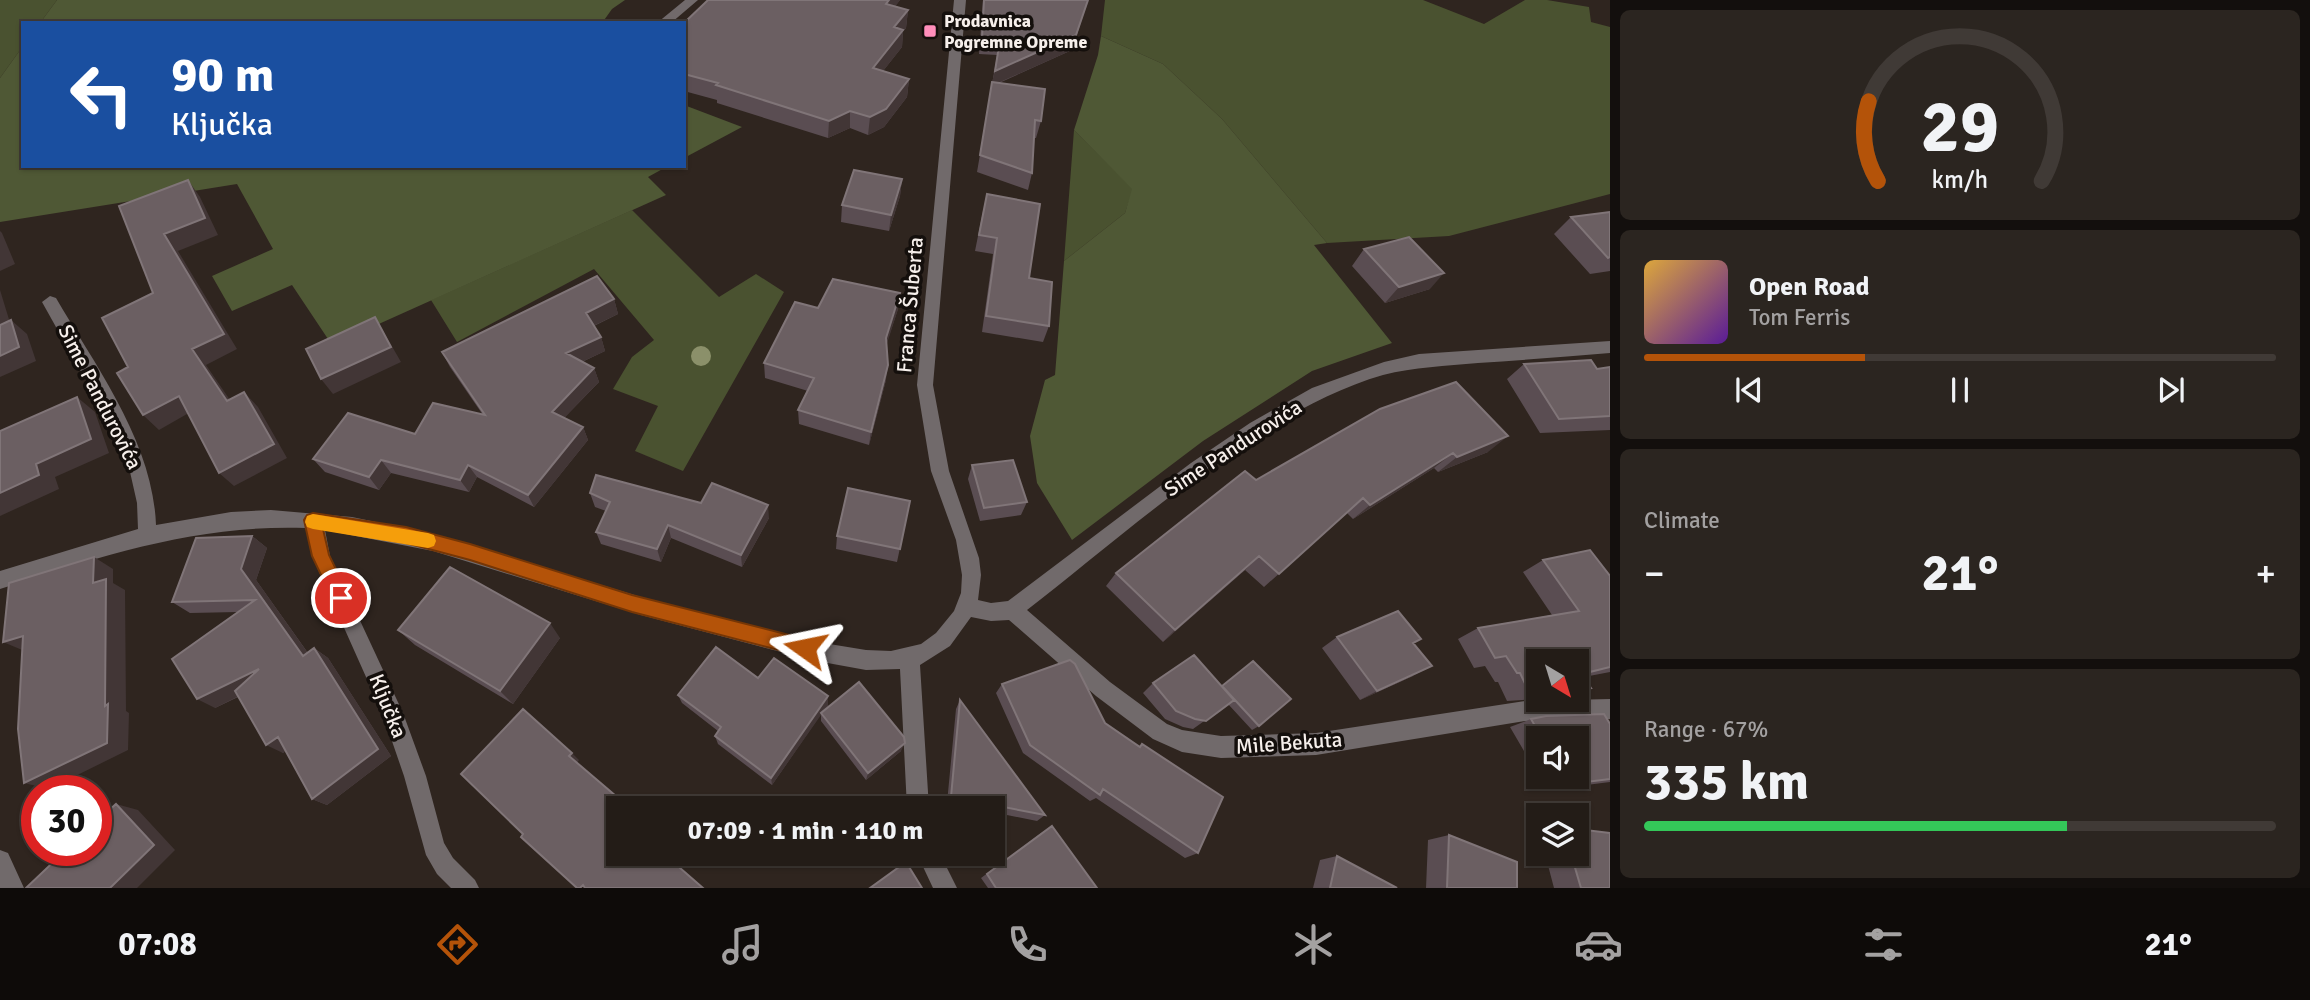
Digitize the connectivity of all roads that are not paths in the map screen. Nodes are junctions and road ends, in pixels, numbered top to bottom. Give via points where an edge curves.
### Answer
1 (692, 0) edge
2 (960, 0) edge
3 (666, 21) edge
4 (50, 302) dead end
5 (1610, 347) edge
6 (313, 520) junction
7 (147, 535) junction
8 (0, 580) edge
9 (966, 607) junction
10 (1012, 610) junction
11 (910, 659) junction
12 (1610, 709) edge
13 (917, 796) edge
14 (0, 861) edge
15 (934, 866) edge
16 (12, 888) edge
17 (467, 888) edge
18 (945, 888) edge

1 - 3 street
2 - 9 street, Franca Šuberta via 925,385 941,474 968,555 971,585
4 - 7 street, Sime Pandurovića via 137,463
5 - 10 street, Sime Pandurovića via 1393,365 1300,402 1222,450
6 - 7 street via 245,518
6 - 11 street via 444,545 763,640 872,660
6 - 17 street, Ključka via 321,556 393,713 433,847 444,866
7 - 8 street
9 - 10 street
9 - 11 street via 941,642
10 - 12 street, Mile Bekuta via 1103,689 1160,732 1182,741 1221,747 1316,744 1525,711
11 - 13 street
14 - 16 street
15 - 18 street

